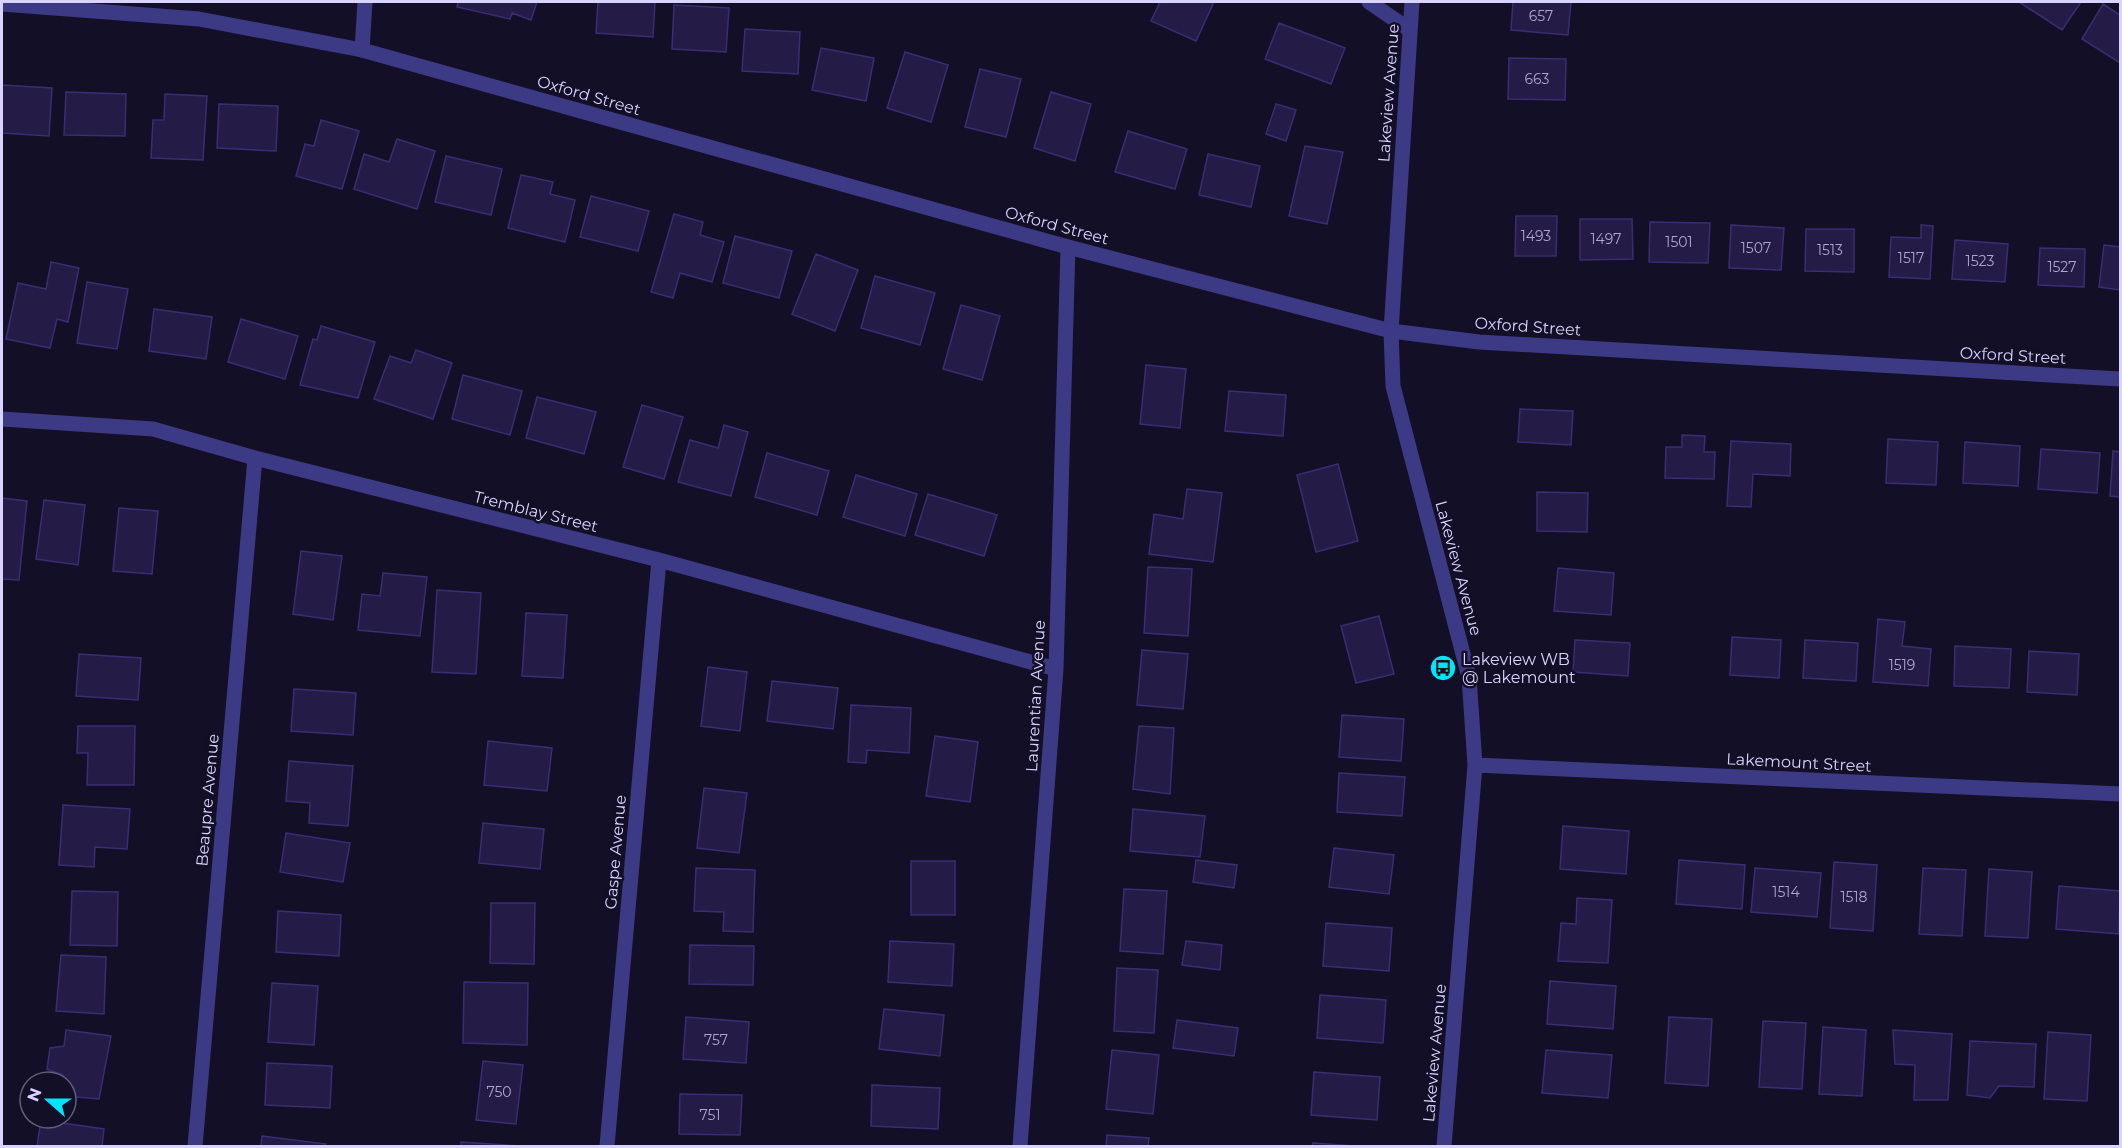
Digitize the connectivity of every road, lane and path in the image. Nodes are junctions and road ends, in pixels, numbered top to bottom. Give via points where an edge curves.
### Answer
1 (365, 2) edge
2 (1369, 2) edge
3 (1412, 2) edge
4 (2, 4) edge
5 (1410, 30) junction
6 (362, 50) junction
7 (1068, 248) junction
8 (1391, 331) junction
9 (2121, 379) edge
10 (2, 419) edge
11 (255, 458) junction
12 (659, 560) junction
13 (1056, 669) junction
14 (1475, 765) junction
15 (2121, 794) edge
16 (195, 1146) edge
17 (607, 1146) edge
18 (1020, 1146) edge
19 (1444, 1146) edge

1 - 6 street
2 - 5 street
3 - 5 street, Lakeview Avenue
4 - 6 street, Oxford Street via 198,19
5 - 8 street, Lakeview Avenue
6 - 7 street, Oxford Street
7 - 8 street, Oxford Street
7 - 13 street, Laurentian Avenue
8 - 9 street, Oxford Street via 1479,342
8 - 14 street, Lakeview Avenue via 1393,386 1469,677
10 - 11 street, Tremblay Street via 153,429
11 - 12 street, Tremblay Street
11 - 16 street, Beaupre Avenue
12 - 13 street, Tremblay Street
12 - 17 street, Gaspe Avenue
13 - 18 street, Laurentian Avenue
14 - 15 street, Lakemount Street
14 - 19 street, Lakeview Avenue

